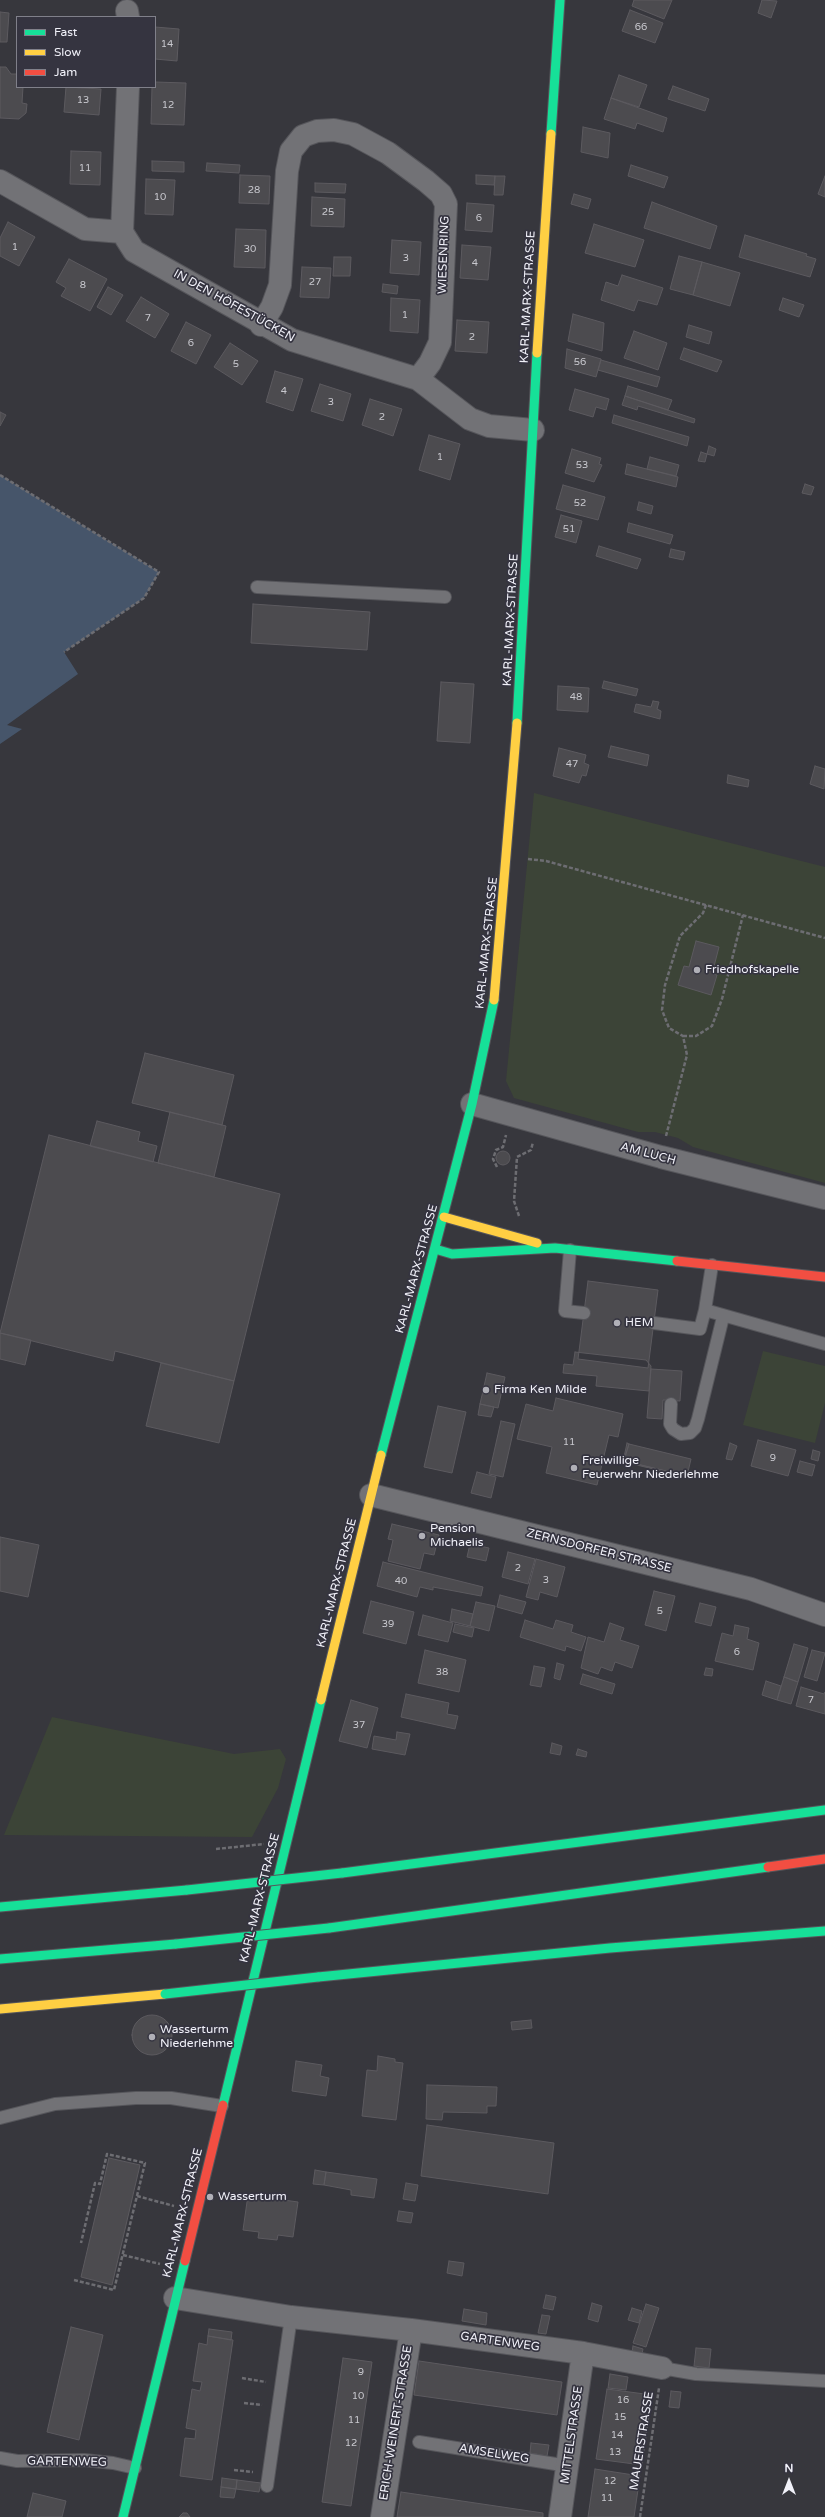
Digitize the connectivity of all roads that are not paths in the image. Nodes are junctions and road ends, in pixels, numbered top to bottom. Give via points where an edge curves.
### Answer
1 (560, 0) edge
2 (128, 88) edge
3 (0, 181) edge
4 (122, 232) junction
5 (261, 325) junction
6 (418, 379) junction
7 (533, 430) junction
8 (257, 587) dead end
9 (445, 597) dead end
10 (472, 1104) junction
11 (825, 1198) edge
12 (444, 1217) junction
13 (555, 1248) junction
14 (435, 1249) junction
15 (570, 1250) junction
16 (712, 1265) junction
17 (825, 1277) edge
18 (705, 1310) junction
19 (584, 1314) dead end
20 (723, 1317) junction
21 (654, 1323) dead end
22 (825, 1344) edge
23 (671, 1404) dead end
24 (371, 1495) junction
25 (825, 1615) edge
26 (825, 1810) edge
27 (825, 1859) edge
28 (0, 1907) edge
29 (825, 1931) edge
30 (0, 1959) edge
31 (0, 2009) edge
32 (222, 2106) junction
33 (0, 2118) edge
34 (175, 2298) junction
35 (291, 2317) junction
36 (411, 2330) junction
37 (583, 2353) junction
38 (662, 2368) joint
39 (825, 2381) edge
40 (420, 2442) dead end
41 (0, 2458) edge
42 (568, 2466) junction
43 (135, 2468) junction
44 (267, 2486) dead end
45 (123, 2517) edge
46 (382, 2517) edge
47 (560, 2517) edge

1 - 7 main road, KARL-MARX-STRASSE
2 - 4 street
3 - 4 street via 85,229
4 - 5 street, IN DEN HÖFESTÜCKEN via 134,251
5 - 6 street, IN DEN HÖFESTÜCKEN via 292,340
5 - 6 street, WIESENRING via 272,307 280,285 287,171 291,151 303,136 317,131 334,130 353,134 388,153 420,177 441,194 446,204 440,342 430,363
6 - 7 street, IN DEN HÖFESTÜCKEN via 470,419 489,426
7 - 10 main road, KARL-MARX-STRASSE via 518,710 497,979
8 - 9 lane
10 - 11 street, AM LUCH via 661,1158
10 - 12 main road, KARL-MARX-STRASSE
12 - 13 main road
12 - 14 main road, KARL-MARX-STRASSE
13 - 14 main road via 452,1254
13 - 15 main road
14 - 24 main road, KARL-MARX-STRASSE
15 - 16 main road
15 - 19 lane via 565,1311
16 - 17 main road
16 - 18 lane
18 - 20 lane
18 - 21 lane via 700,1329
20 - 22 lane
20 - 23 lane via 697,1423 690,1433 681,1434 673,1429 670,1424
24 - 25 street, ZERNSDORFER STRASSE via 751,1589
24 - 32 main road, KARL-MARX-STRASSE
26 - 28 main road, bridge via 342,1873
27 - 30 main road, bridge via 329,1928
29 - 31 main road, bridge via 610,1948
32 - 33 lane via 171,2098 136,2098 55,2104
32 - 34 main road, KARL-MARX-STRASSE
34 - 35 street, GARTENWEG
34 - 43 main road, KARL-MARX-STRASSE
35 - 36 street, GARTENWEG
35 - 44 lane
36 - 37 street, GARTENWEG
36 - 46 street, ERICH-WEINERT-STRASSE
37 - 38 street, GARTENWEG
37 - 42 street, MITTELSTRASSE
38 - 39 lane, GARTENWEG via 696,2374
40 - 42 lane, AMSELWEG
41 - 43 lane, GARTENWEG via 18,2461 113,2462
42 - 47 street, MITTELSTRASSE
43 - 45 main road, KARL-MARX-STRASSE

